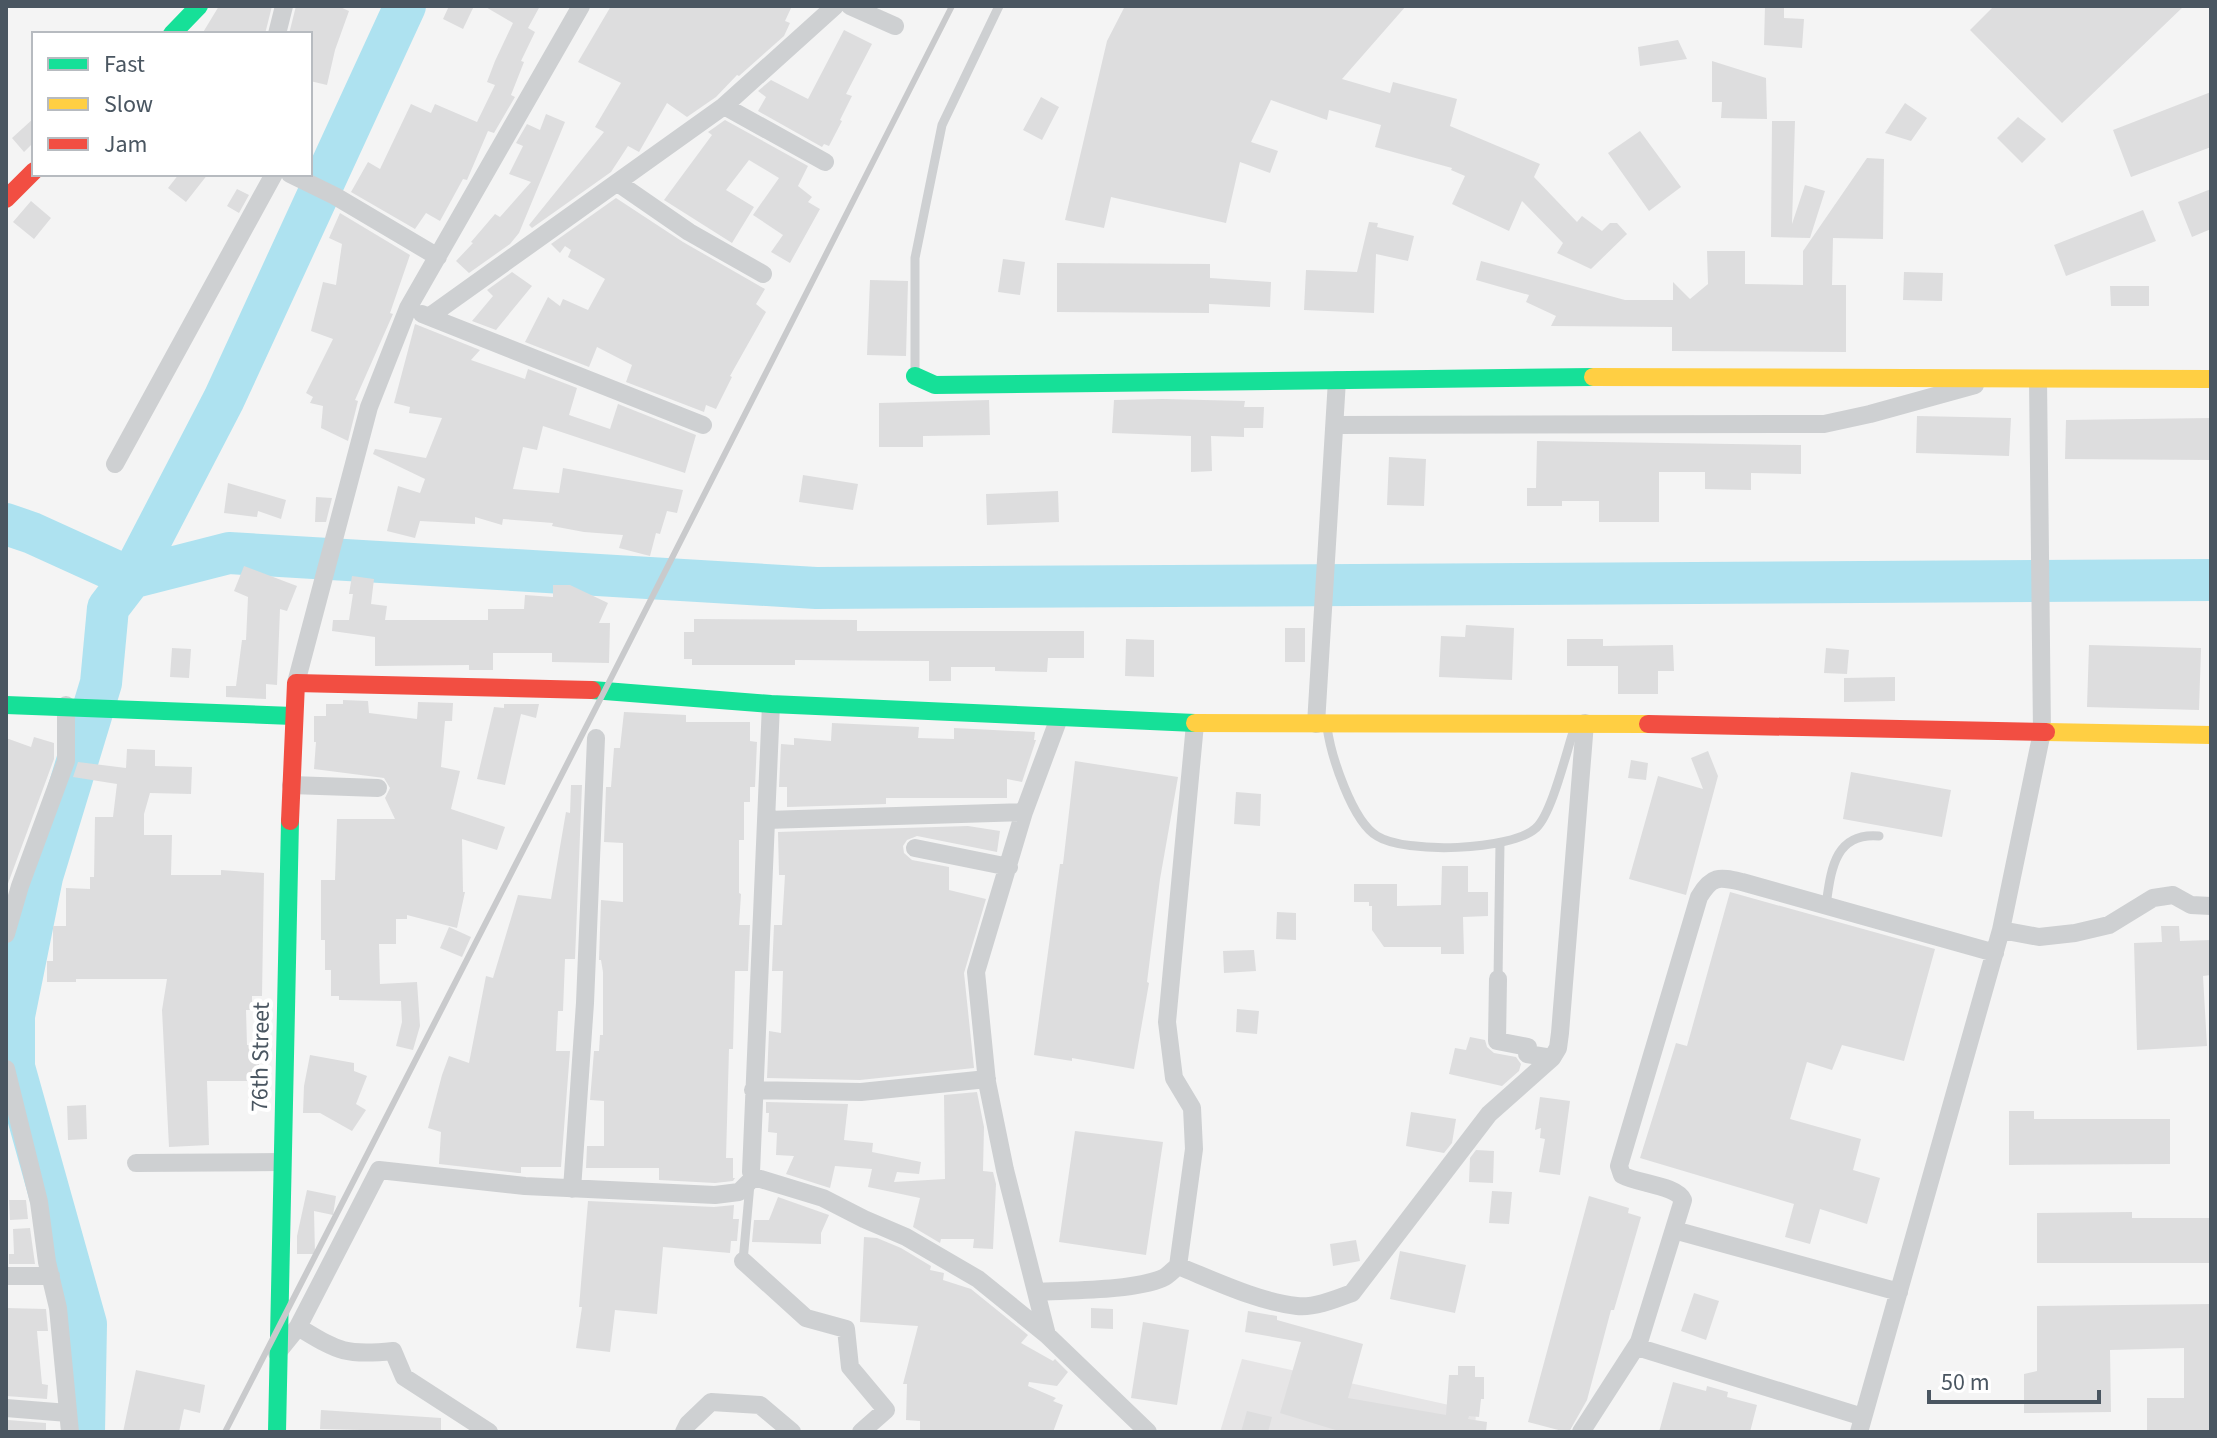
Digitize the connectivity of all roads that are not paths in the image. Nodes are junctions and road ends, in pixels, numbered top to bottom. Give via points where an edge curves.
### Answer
1 (199, 6) edge
2 (284, 6) edge
3 (581, 6) edge
4 (835, 6) edge
5 (850, 6) edge
6 (999, 6) edge
7 (895, 26) dead end
8 (174, 32) edge
9 (278, 32) edge
10 (724, 106) junction
11 (825, 162) dead end
12 (32, 173) edge
13 (273, 176) edge
14 (296, 176) edge
15 (618, 183) junction
16 (6, 199) edge
17 (438, 257) junction
18 (763, 274) dead end
19 (408, 308) junction
20 (430, 316) junction
21 (915, 376) joint
22 (1997, 379) junction
23 (2038, 379) junction
24 (2211, 379) edge
25 (1337, 380) junction
26 (703, 425) dead end
27 (1335, 425) junction
28 (115, 464) dead end
29 (296, 683) junction
30 (771, 704) junction
31 (6, 705) edge
32 (66, 705) junction
33 (293, 716) junction
34 (1059, 718) junction
35 (1580, 723) junction
36 (1195, 724) junction
37 (1322, 724) junction
38 (2042, 732) junction
39 (2211, 735) edge
40 (596, 738) dead end
41 (291, 785) junction
42 (378, 788) dead end
43 (1024, 812) junction
44 (766, 820) junction
45 (1879, 836) dead end
46 (1500, 843) junction
47 (915, 848) dead end
48 (1009, 867) junction
49 (1826, 905) junction
50 (2211, 906) edge
51 (2001, 930) junction
52 (6, 934) edge
53 (1995, 953) junction
54 (1498, 979) joint
55 (1552, 1058) junction
56 (6, 1069) edge
57 (987, 1079) junction
58 (753, 1090) junction
59 (282, 1162) junction
60 (136, 1163) dead end
61 (752, 1179) junction
62 (572, 1189) junction
63 (1674, 1230) junction
64 (743, 1261) joint
65 (1178, 1266) junction
66 (6, 1276) edge
67 (51, 1276) junction
68 (1036, 1292) junction
69 (1899, 1292) junction
70 (298, 1327) junction
71 (1047, 1335) junction
72 (1639, 1342) junction
73 (277, 1353) junction
74 (6, 1408) edge
75 (69, 1423) edge
76 (1861, 1424) edge
77 (277, 1432) edge
78 (489, 1432) edge
79 (684, 1432) edge
80 (792, 1432) edge
81 (861, 1432) edge
82 (1148, 1432) edge
83 (1581, 1432) edge

1 - 8 street
2 - 9 street
3 - 17 street
4 - 10 street
5 - 7 street
6 - 21 lane via 942,125 915,258
10 - 11 street
10 - 15 street
12 - 16 street
13 - 28 street
14 - 17 street
15 - 18 street
15 - 20 street
17 - 19 street
19 - 20 street
19 - 29 street via 369,407
20 - 26 street
21 - 25 street via 935,385
22 - 23 street
22 - 25 street
22 - 27 street via 1824,424
23 - 24 street
23 - 38 street
25 - 27 street
27 - 37 street via 1320,646
29 - 30 street via 605,690
29 - 33 street, 76th Street
30 - 34 street
30 - 44 street
31 - 32 street
32 - 33 street
32 - 52 street via 66,761
33 - 41 street, 76th Street
34 - 36 street
34 - 43 street
35 - 37 street
35 - 38 street
35 - 46 lane via 1539,826 1524,838
35 - 55 street via 1560,1033
36 - 37 street
36 - 65 street via 1167,1022 1174,1078 1192,1108 1194,1136
37 - 46 lane via 1340,777 1375,836 1403,846
38 - 39 street
38 - 51 street
40 - 62 street
41 - 42 street
41 - 59 street, 76th Street
43 - 44 street
43 - 48 street
44 - 58 street
45 - 49 lane via 1866,834 1843,846 1830,873
46 - 54 lane
47 - 48 street
48 - 57 street via 976,972
49 - 53 street
49 - 63 street via 1720,878 1707,884 1699,897 1619,1166 1629,1180 1683,1195
50 - 51 street via 2191,905 2173,895 2153,898 2109,925 2075,933 2039,937
51 - 53 street
53 - 69 street
54 - 55 street via 1497,1041
55 - 65 street via 1489,1114 1352,1293 1299,1307
56 - 67 street
57 - 58 street via 861,1092
57 - 68 street
58 - 61 street
59 - 60 street
59 - 73 street, 76th Street
61 - 62 street via 732,1194
61 - 64 lane
61 - 71 street via 823,1198 906,1237 978,1279
62 - 70 street via 379,1170
63 - 69 street
63 - 72 street
64 - 81 street via 806,1318 846,1329 850,1367 886,1410
65 - 68 street via 1164,1278 1139,1283
66 - 67 street
67 - 75 street
68 - 71 street
69 - 76 street
70 - 73 street
70 - 78 street via 332,1348 357,1354 393,1351 404,1377
71 - 82 street
72 - 76 street via 1646,1351
72 - 83 street
73 - 77 street, 76th Street
74 - 75 street
79 - 80 street via 711,1402 760,1405

